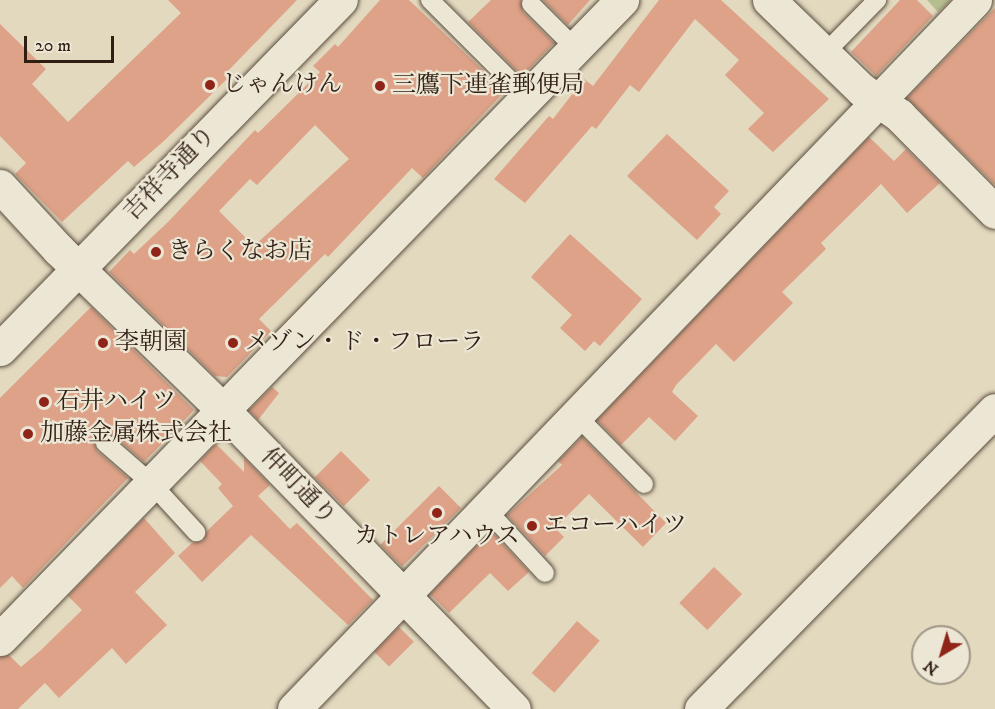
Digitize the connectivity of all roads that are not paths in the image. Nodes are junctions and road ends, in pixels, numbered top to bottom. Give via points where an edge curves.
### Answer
1 (341, 0) edge
2 (430, 0) edge
3 (622, 0) edge
4 (769, 0) edge
5 (877, 0) edge
6 (975, 0) edge
7 (531, 4) dead end
8 (575, 48) junction
9 (824, 54) junction
10 (526, 97) junction
11 (878, 99) junction
12 (0, 186) edge
13 (995, 212) edge
14 (78, 268) junction
15 (0, 350) edge
16 (221, 408) junction
17 (995, 410) edge
18 (576, 415) junction
19 (105, 443) dead end
20 (151, 483) junction
21 (644, 484) dead end
22 (486, 509) junction
23 (195, 532) dead end
24 (545, 573) dead end
25 (403, 595) junction
26 (0, 639) edge
27 (294, 709) edge
28 (514, 709) edge
29 (701, 709) edge

1 - 14 street, 吉祥寺通り
2 - 10 lane
3 - 8 street
4 - 9 street
5 - 9 lane
6 - 11 street
7 - 8 lane
8 - 10 street
9 - 11 street
10 - 16 street
11 - 13 street via 899,115
11 - 18 street
12 - 14 street, 仲町通り
14 - 15 street, 吉祥寺通り
14 - 16 street, 仲町通り
16 - 20 street
16 - 25 street, 仲町通り
17 - 29 street
18 - 21 lane
18 - 22 street
19 - 20 lane
20 - 23 lane
20 - 26 street
22 - 24 lane
22 - 25 street
25 - 27 street
25 - 28 street, 仲町通り

